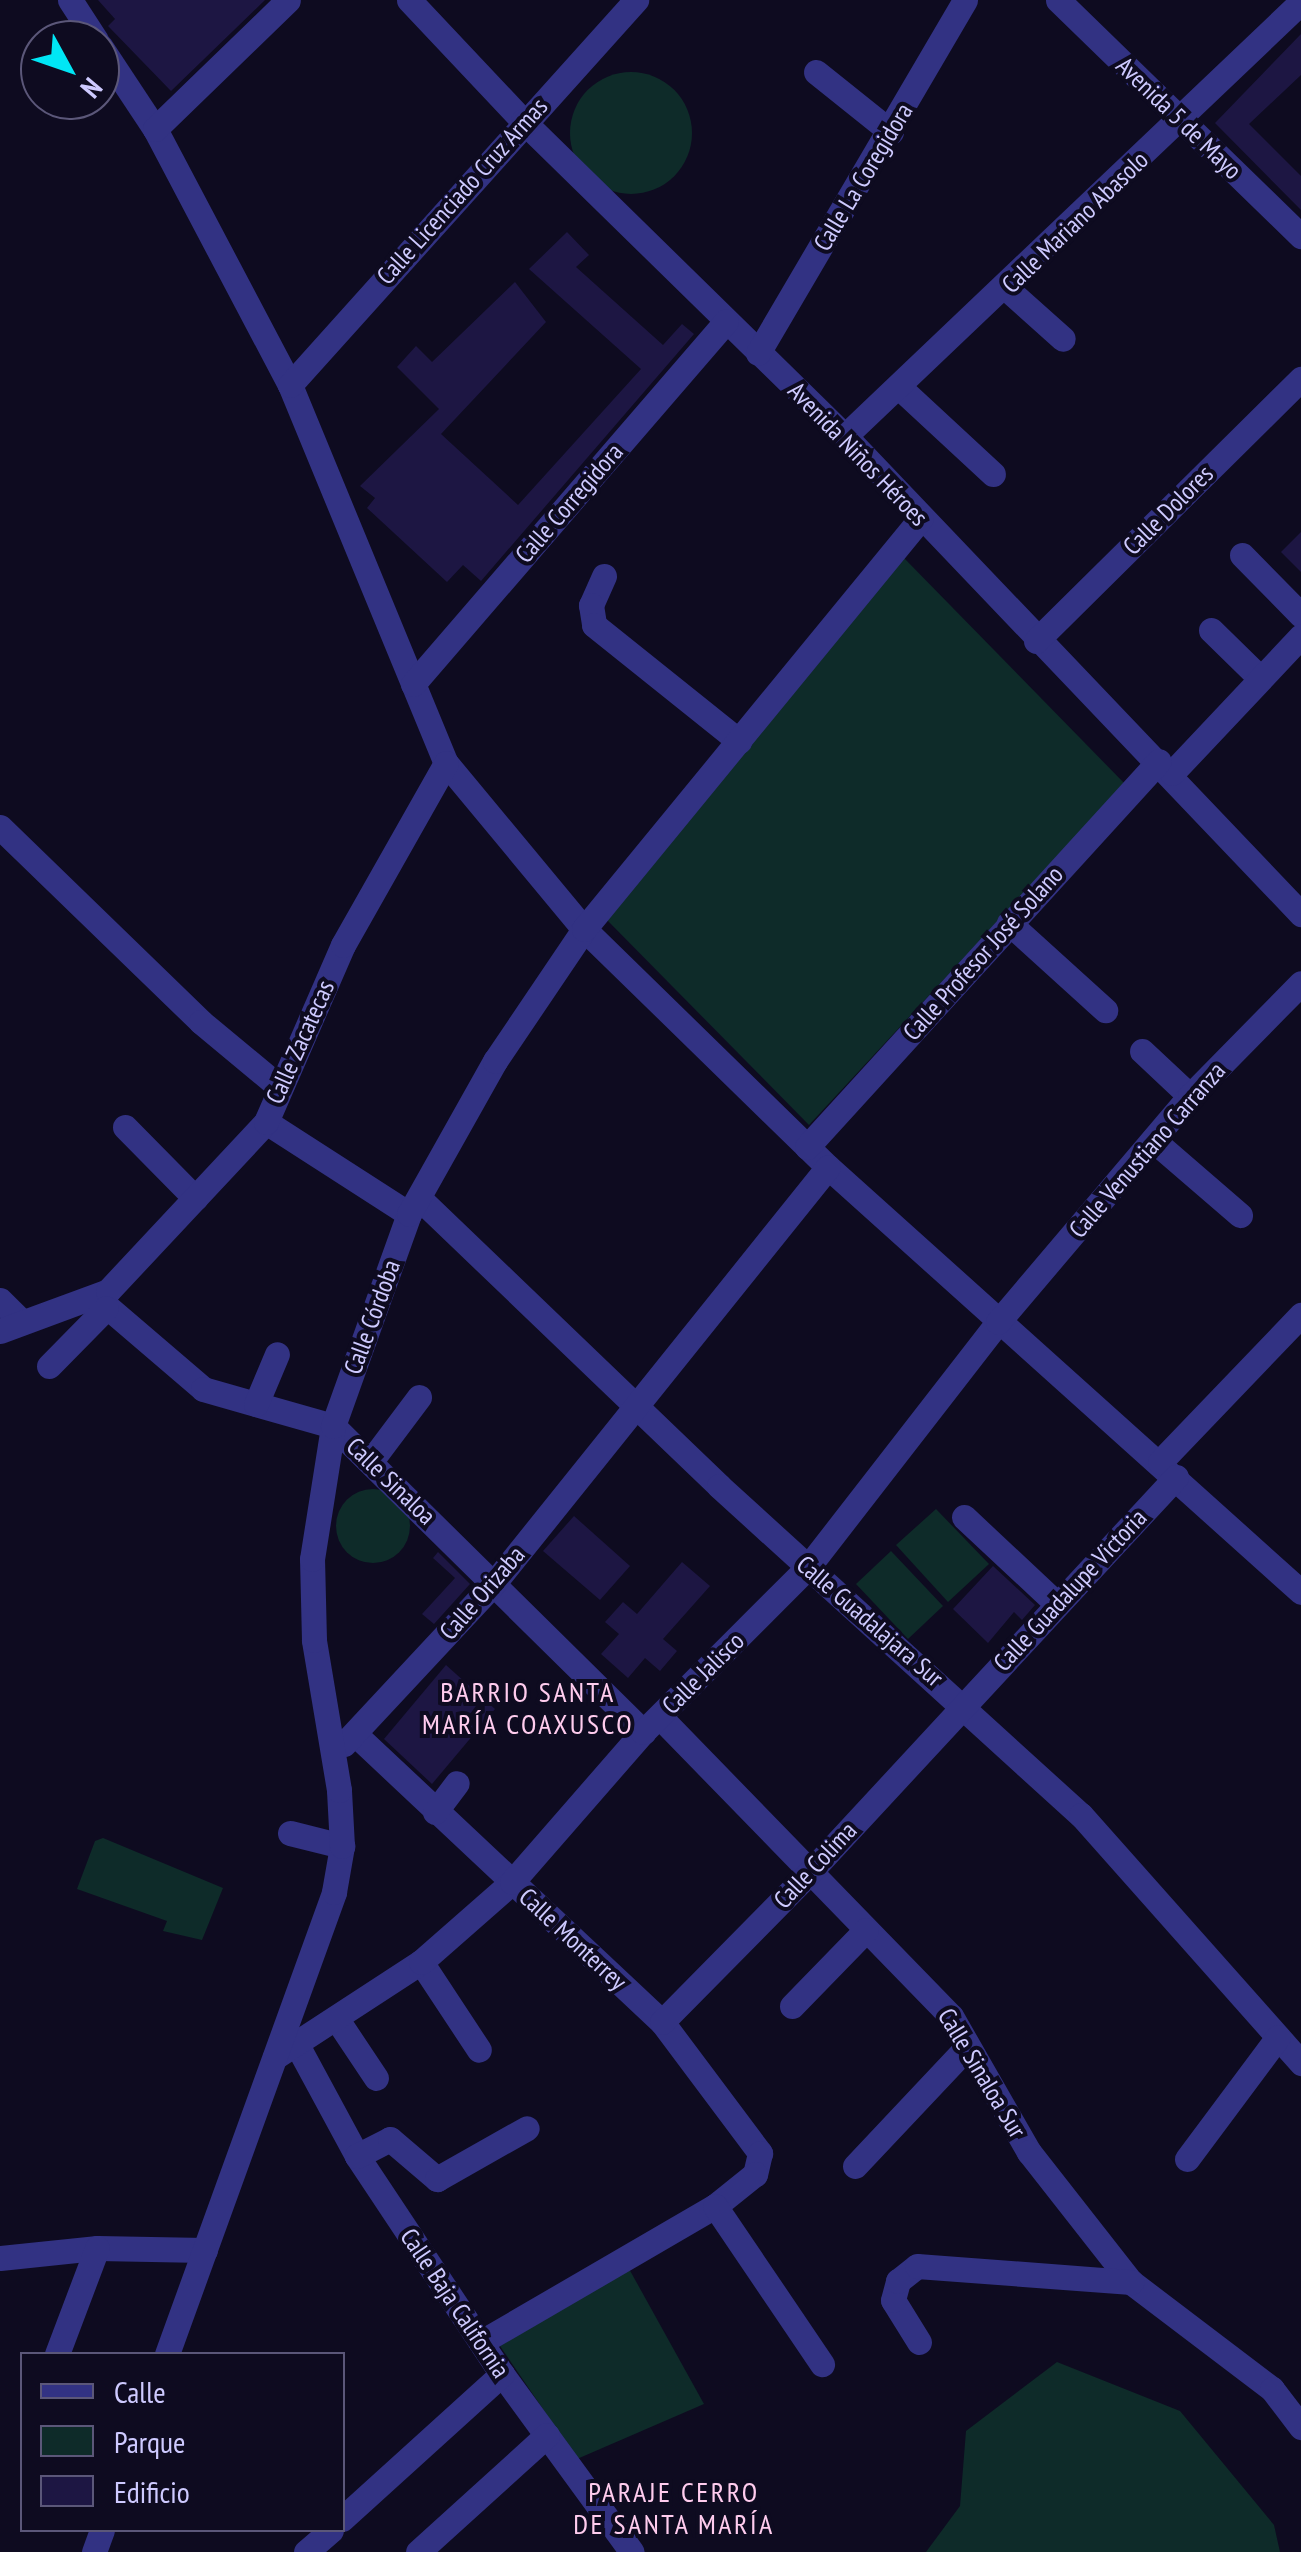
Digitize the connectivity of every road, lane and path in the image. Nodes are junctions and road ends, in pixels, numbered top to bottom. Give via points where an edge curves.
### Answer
1 (288, 0) edge
2 (410, 0) edge
3 (636, 0) edge
4 (965, 0) edge
5 (1058, 0) edge
6 (1301, 2) edge
7 (816, 72) dead end
8 (120, 76) edge
9 (1182, 120) junction
10 (523, 121) junction
11 (155, 129) junction
12 (891, 132) junction
13 (1301, 236) edge
14 (1006, 288) junction
15 (726, 322) junction
16 (1063, 339) dead end
17 (758, 353) junction
18 (1301, 379) edge
19 (290, 385) junction
20 (900, 387) junction
21 (845, 436) junction
22 (993, 474) dead end
23 (921, 518) junction
24 (1242, 556) dead end
25 (604, 576) dead end
26 (1301, 616) edge
27 (1211, 630) dead end
28 (1301, 636) edge
29 (1036, 641) junction
30 (1260, 678) junction
31 (412, 684) junction
32 (739, 741) junction
33 (446, 764) junction
34 (1166, 767) junction
35 (0, 827) edge
36 (1301, 914) edge
37 (1009, 922) junction
38 (584, 928) junction
39 (1301, 983) edge
40 (1104, 1010) dead end
41 (1142, 1050) dead end
42 (278, 1086) junction
43 (1190, 1096) junction
44 (266, 1122) junction
45 (125, 1127) dead end
46 (1153, 1140) junction
47 (807, 1147) junction
48 (828, 1166) junction
49 (195, 1198) junction
50 (414, 1206) junction
51 (1240, 1215) dead end
52 (0, 1300) edge
53 (102, 1303) junction
54 (1301, 1315) edge
55 (998, 1322) junction
56 (10, 1326) edge
57 (277, 1354) dead end
58 (49, 1366) dead end
59 (419, 1398) dead end
60 (256, 1404) junction
61 (637, 1406) junction
62 (333, 1426) junction
63 (371, 1461) junction
64 (1168, 1470) junction
65 (964, 1517) dead end
66 (808, 1568) junction
67 (494, 1583) junction
68 (1301, 1592) edge
69 (1056, 1603) junction
70 (965, 1704) junction
71 (652, 1724) junction
72 (346, 1742) junction
73 (456, 1783) dead end
74 (435, 1812) junction
75 (290, 1833) dead end
76 (342, 1846) junction
77 (810, 1873) junction
78 (512, 1882) junction
79 (866, 1930) junction
80 (421, 1962) junction
81 (792, 2006) dead end
82 (336, 2018) junction
83 (662, 2022) junction
84 (1278, 2037) junction
85 (967, 2047) junction
86 (285, 2050) junction
87 (479, 2050) dead end
88 (1301, 2063) edge
89 (376, 2078) dead end
90 (527, 2128) dead end
91 (357, 2156) junction
92 (1188, 2158) dead end
93 (855, 2166) dead end
94 (715, 2206) junction
95 (97, 2248) junction
96 (205, 2250) junction
97 (0, 2258) edge
98 (1132, 2282) junction
99 (481, 2342) junction
100 (919, 2342) dead end
101 (57, 2352) edge
102 (168, 2352) edge
103 (822, 2364) dead end
104 (502, 2374) junction
105 (1301, 2427) edge
106 (547, 2436) junction
107 (345, 2516) edge
108 (329, 2532) edge
109 (306, 2552) edge
110 (418, 2552) edge
111 (632, 2552) edge

1 - 11 street
2 - 10 street, Avenida Niños Héroes
3 - 10 street, Calle Licenciado Cruz Armas
4 - 12 street, Calle La Coregidora
5 - 9 street, Avenida 5 de Mayo
6 - 9 street, Calle Mariano Abasolo
7 - 12 street
8 - 11 street
9 - 13 street, Avenida 5 de Mayo
9 - 14 street, Calle Mariano Abasolo
10 - 15 street, Avenida Niños Héroes
10 - 19 street, Calle Licenciado Cruz Armas
11 - 19 street
12 - 17 street, Calle La Coregidora
14 - 16 street
14 - 20 street, Calle Mariano Abasolo
15 - 17 street, Avenida Niños Héroes
15 - 31 street, Calle Corregidora
17 - 21 street, Avenida Niños Héroes
18 - 29 street, Calle Dolores
19 - 31 street
20 - 21 street, Calle Mariano Abasolo
20 - 22 street
21 - 23 street, Avenida Niños Héroes
23 - 29 street, Avenida Niños Héroes
23 - 32 street
24 - 26 street
25 - 32 street via 590,605 594,625
27 - 30 street
28 - 30 street, Calle Profesor José Solano
29 - 34 street, Avenida Niños Héroes
30 - 34 street, Calle Profesor José Solano
31 - 33 street
32 - 38 street
33 - 38 street
33 - 42 street, Calle Zacatecas via 343,945
34 - 36 street, Avenida Niños Héroes
34 - 37 street, Calle Profesor José Solano
35 - 42 street
37 - 40 street
37 - 47 street, Calle Profesor José Solano
38 - 47 street
38 - 50 street, Calle Córdoba via 494,1061
39 - 43 street, Calle Venustiano Carranza
41 - 43 street
42 - 44 street, Calle Zacatecas
43 - 46 street, Calle Venustiano Carranza
44 - 49 street, Calle Zacatecas
44 - 50 street, Calle Guadalajara Sur
45 - 49 street
46 - 51 street
46 - 55 street, Calle Venustiano Carranza
47 - 48 street
48 - 55 street
48 - 61 street, Calle Orizaba
49 - 53 street, Calle Zacatecas
50 - 61 street, Calle Guadalajara Sur
50 - 62 street, Calle Córdoba
52 - 56 street
53 - 56 street, Calle Zacatecas
53 - 58 street
53 - 60 street, Calle Sinaloa via 186,1379
54 - 64 street, Calle Guadalupe Victoria
55 - 64 street
55 - 66 street, Calle Jalisco
57 - 60 street
59 - 63 street
60 - 62 street, Calle Sinaloa
61 - 66 street, Calle Guadalajara Sur
61 - 67 street, Calle Orizaba
62 - 63 street, Calle Sinaloa
62 - 72 street, Calle Córdoba via 312,1559 314,1640
63 - 67 street, Calle Sinaloa
64 - 68 street
64 - 69 street, Calle Guadalupe Victoria
65 - 69 street
66 - 70 street, Calle Guadalajara Sur
66 - 71 street, Calle Jalisco
67 - 71 street, Calle Sinaloa
67 - 72 street, Calle Orizaba
69 - 70 street, Calle Guadalupe Victoria
70 - 77 street, Calle Colima
70 - 84 street, Calle Guadalajara Sur via 1082,1815
71 - 77 street, Calle Sinaloa Sur
71 - 78 street, Calle Jalisco
72 - 74 street, Calle Monterrey
72 - 76 street
73 - 74 street
74 - 78 street, Calle Monterrey
75 - 76 street
76 - 86 street
77 - 79 street, Calle Sinaloa Sur
77 - 83 street, Calle Colima
78 - 80 street, Calle Jalisco
78 - 83 street, Calle Monterrey
79 - 81 street
79 - 85 street, Calle Sinaloa Sur via 927,1988
80 - 82 street, Calle Jalisco
80 - 87 street
82 - 86 street, Calle Jalisco
82 - 89 street
83 - 94 street, Calle Monterrey via 755,2141 760,2167
84 - 88 street, Calle Guadalajara Sur
84 - 92 street
85 - 93 street
85 - 98 street, Calle Sinaloa Sur via 1029,2152
86 - 91 street, Calle Baja California
86 - 96 street
90 - 91 street via 437,2179 390,2138
91 - 99 street, Calle Baja California
94 - 99 street
94 - 103 street
95 - 96 street
95 - 97 street
95 - 101 street
96 - 102 street
98 - 100 street via 917,2266 898,2280 894,2300
98 - 105 street, Calle Sinaloa Sur via 1272,2389
99 - 104 street, Calle Baja California
104 - 106 street, Calle Baja California
104 - 107 street
106 - 110 street
106 - 111 street, Calle Baja California
108 - 109 street

